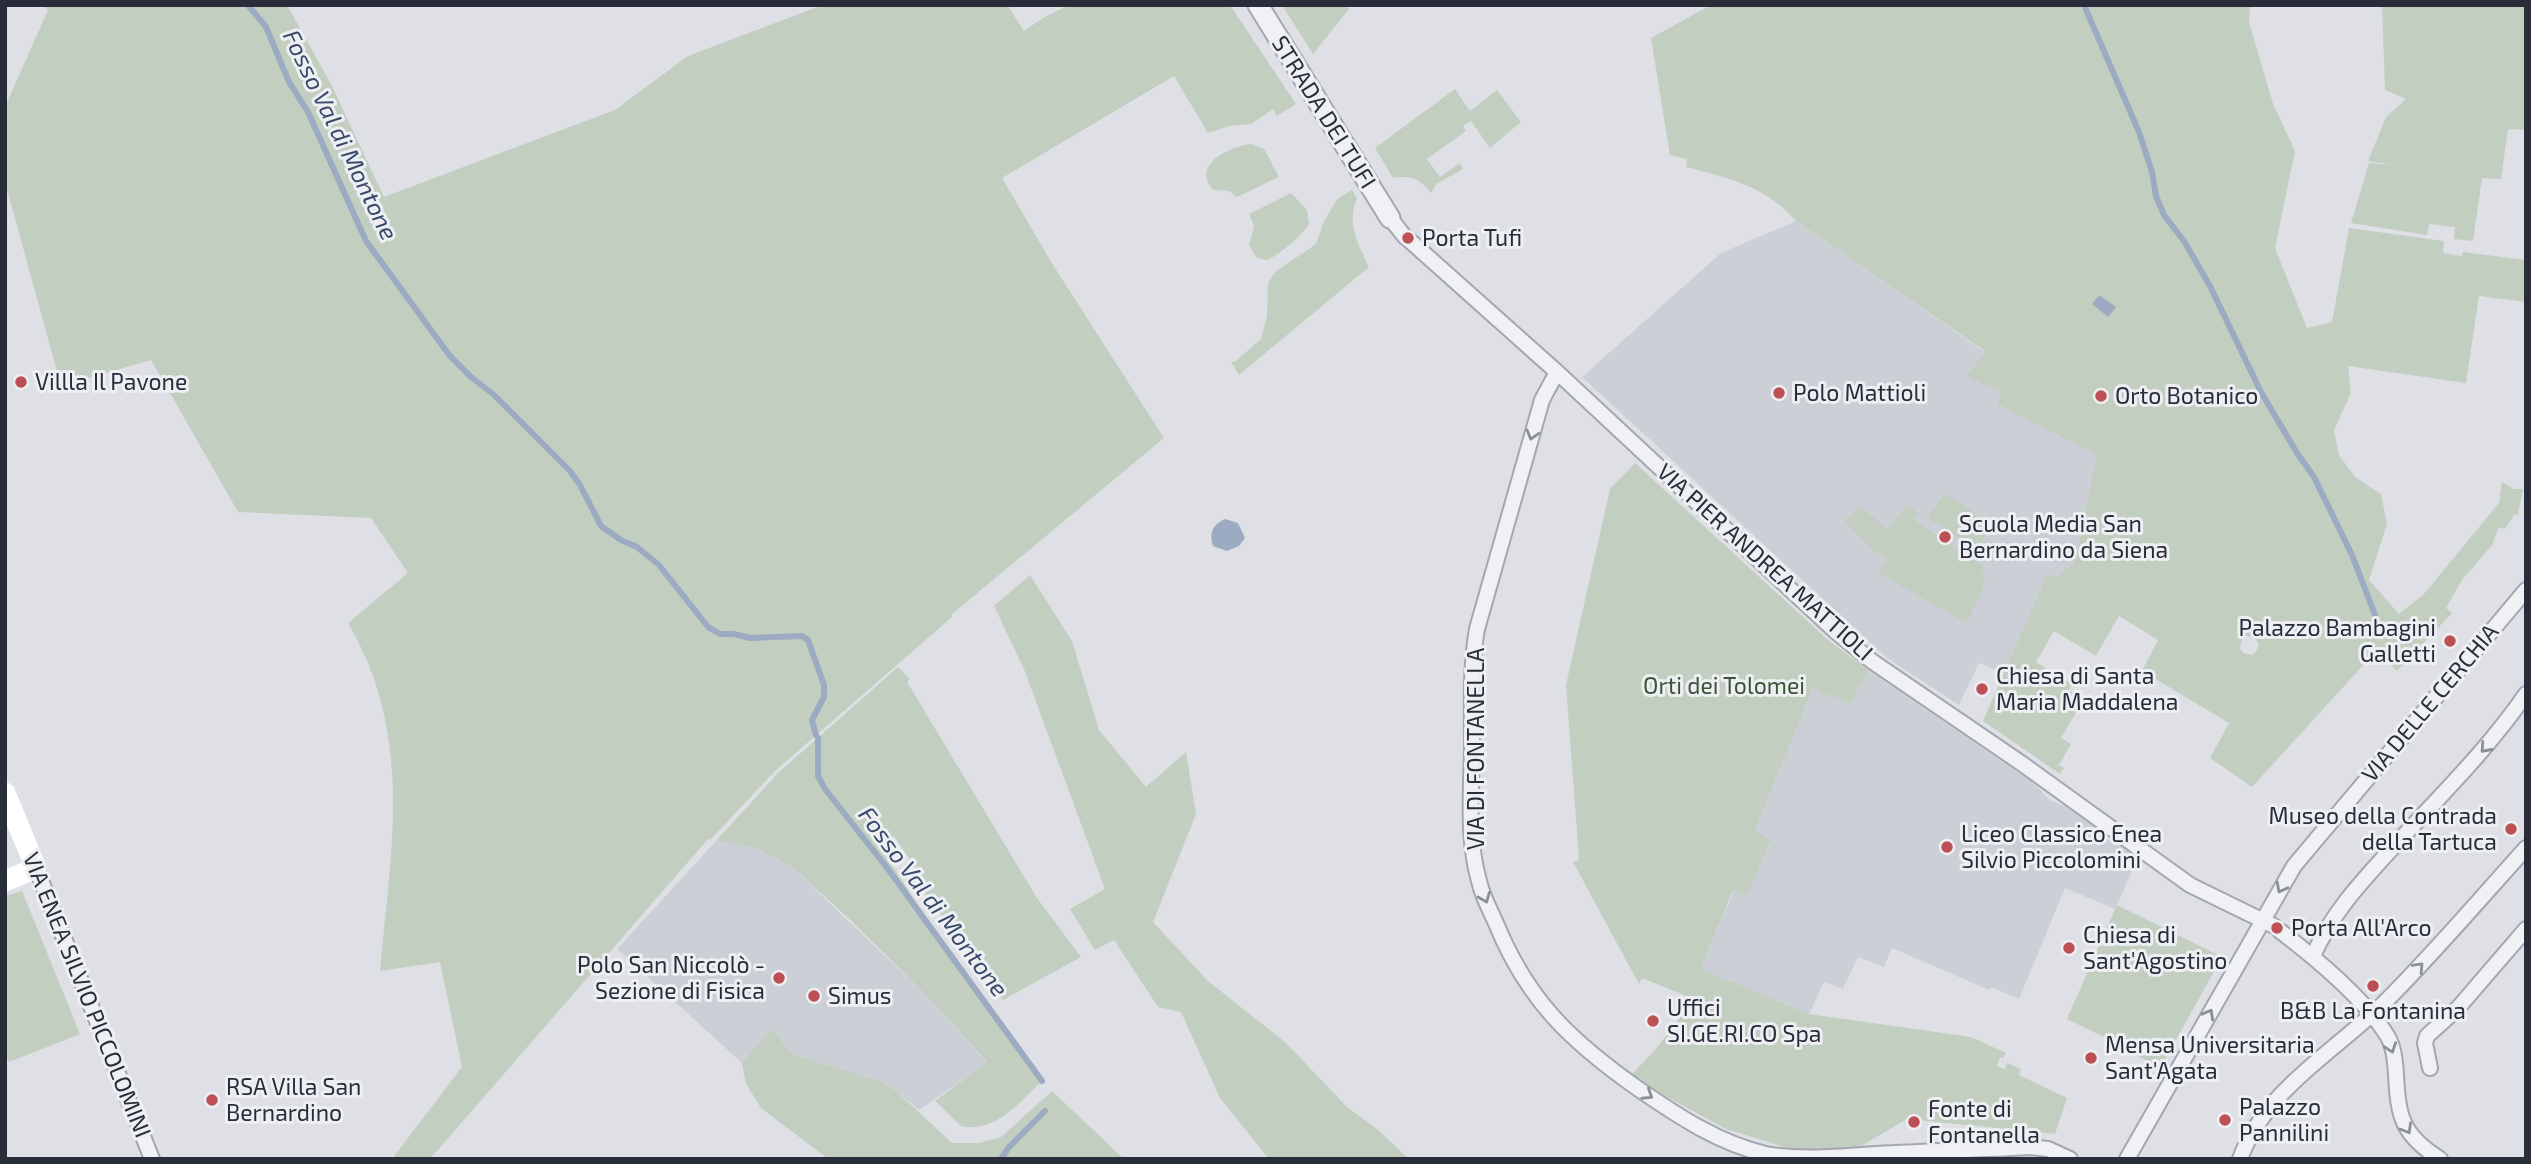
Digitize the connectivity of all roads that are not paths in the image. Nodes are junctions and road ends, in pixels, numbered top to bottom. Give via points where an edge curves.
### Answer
1 (1258, 5) edge
2 (1390, 218) joint
3 (1557, 372) junction
4 (2526, 590) edge
5 (2526, 694) edge
6 (5, 793) edge
7 (2526, 848) edge
8 (36, 868) junction
9 (5, 881) edge
10 (2273, 926) junction
11 (2526, 929) edge
12 (2313, 956) junction
13 (2371, 1015) junction
14 (2430, 1068) dead end
15 (152, 1159) edge
16 (2070, 1159) edge
17 (2127, 1159) edge
18 (2240, 1159) edge
19 (2440, 1159) edge

1 - 2 street, STRADA DEI TUFI
2 - 3 street, VIA PIER ANDREA MATTIOLI via 1407,239
3 - 10 street, VIA PIER ANDREA MATTIOLI via 1853,646 2199,891
3 -> 16 street, VIA DI FONTANELLA via 1542,400 1472,661 1471,826 1476,866 1521,976 1545,1009 1592,1056 1699,1127 1745,1148 1772,1155 1816,1157 2030,1147
4 -> 10 street, VIA DELLE CERCHIA via 2309,847 2286,878
5 -> 12 street via 2493,739 2346,900
6 - 8 main road, VIA ENEA SILVIO PICCOLOMINI
13 -> 7 street
8 - 9 main road
8 - 15 street, VIA ENEA SILVIO PICCOLOMINI
10 - 12 street, VIA PIER ANDREA MATTIOLI
17 -> 10 street, VIA DELLE CERCHIA
11 - 14 street via 2458,1008 2427,1036
12 - 13 street, VIA PIER ANDREA MATTIOLI
13 - 18 street via 2314,1061 2271,1105
13 -> 19 street, VIA PIER ANDREA MATTIOLI via 2393,1052 2403,1124 2417,1143

